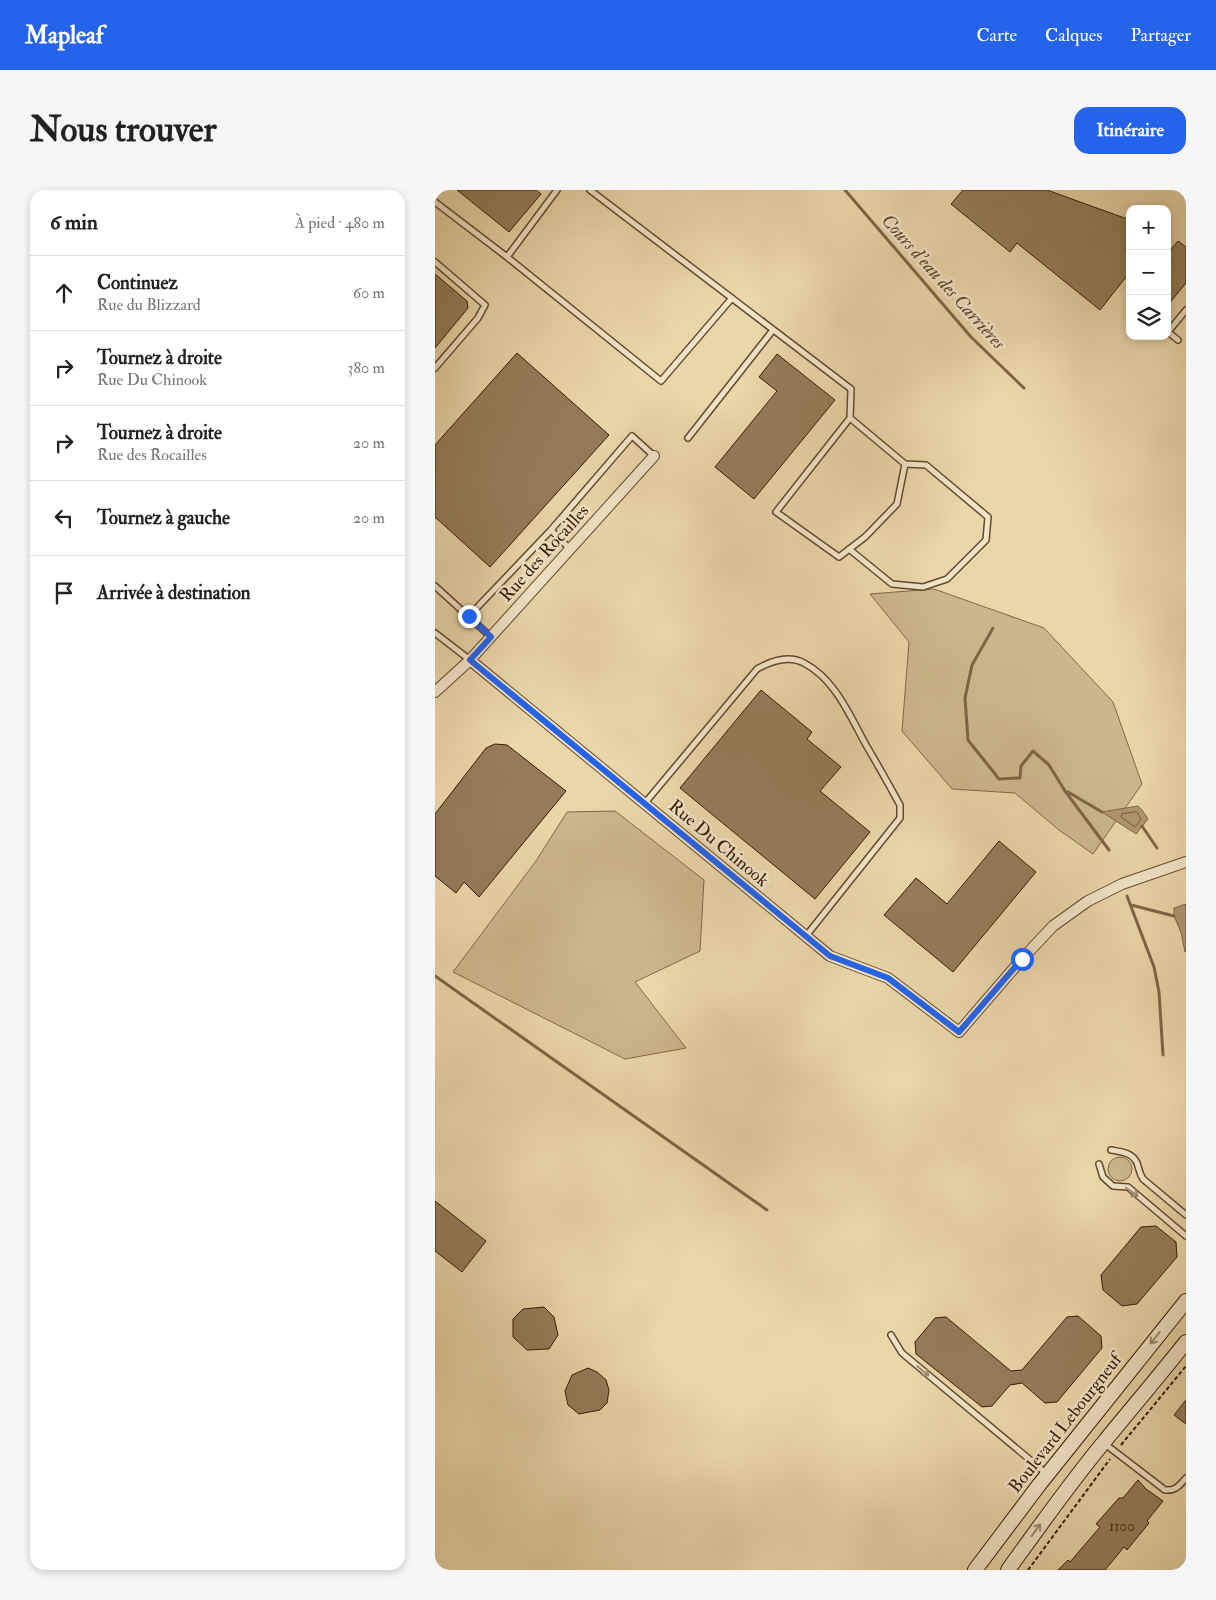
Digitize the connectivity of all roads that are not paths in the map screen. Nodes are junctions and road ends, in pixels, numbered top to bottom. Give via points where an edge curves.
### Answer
1 (557, 190) edge
2 (590, 190) edge
3 (435, 202) edge
4 (507, 257) junction
5 (435, 262) edge
6 (732, 298) junction
7 (1186, 310) edge
8 (773, 330) junction
9 (1178, 340) dead end
10 (435, 368) edge
11 (850, 418) junction
12 (688, 438) dead end
13 (654, 456) joint
14 (905, 464) junction
15 (551, 530) junction
16 (570, 549) junction
17 (849, 550) junction
18 (435, 586) edge
19 (469, 616) junction
20 (435, 633) edge
21 (491, 637) junction
22 (470, 660) junction
23 (435, 692) edge
24 (645, 803) junction
25 (1186, 862) edge
26 (806, 936) junction
27 (1111, 1150) dead end
28 (1099, 1164) dead end
29 (1186, 1215) edge
30 (1186, 1236) edge
31 (1186, 1301) edge
32 (891, 1335) dead end
33 (1186, 1342) edge
34 (1103, 1442) junction
35 (1047, 1474) junction
36 (1186, 1478) edge
37 (975, 1570) edge
38 (1008, 1570) edge

1 - 4 lane
2 - 6 lane
3 - 4 lane
4 - 6 lane via 661,381
5 - 10 lane via 485,305 478,318
6 - 8 lane
7 - 9 lane via 1168,332
8 - 11 lane via 851,389
8 - 12 lane
11 - 14 lane
11 - 17 lane via 776,512 839,557
13 - 15 lane via 632,436
13 - 16 street, Rue des Rocailles
14 - 17 lane via 897,504
14 - 17 lane via 926,465 988,518 986,540 947,579 923,587 892,584
15 - 16 lane
15 - 19 lane
16 - 21 street, Rue des Rocailles
18 - 19 lane
19 - 21 lane
20 - 22 lane
21 - 22 street, Rue des Rocailles
22 - 23 street, Rue des Rocailles
22 - 24 street, Rue Du Chinook
24 - 26 street, Rue Du Chinook
24 - 26 lane via 757,670 784,659 803,662 824,678 844,705 900,805 900,818
25 - 26 street, Rue Du Chinook via 1122,884 1088,901 1053,926 959,1032 888,978 830,956
27 - 29 lane via 1128,1153 1136,1161 1139,1174
28 -> 30 lane via 1103,1177 1113,1186 1128,1187
31 -> 35 main road, Boulevard Lebourgneuf
32 -> 35 lane via 902,1353
33 - 34 main road
34 - 36 lane via 1165,1490 1173,1491
38 -> 34 main road
35 - 37 main road, Boulevard Lebourgneuf

